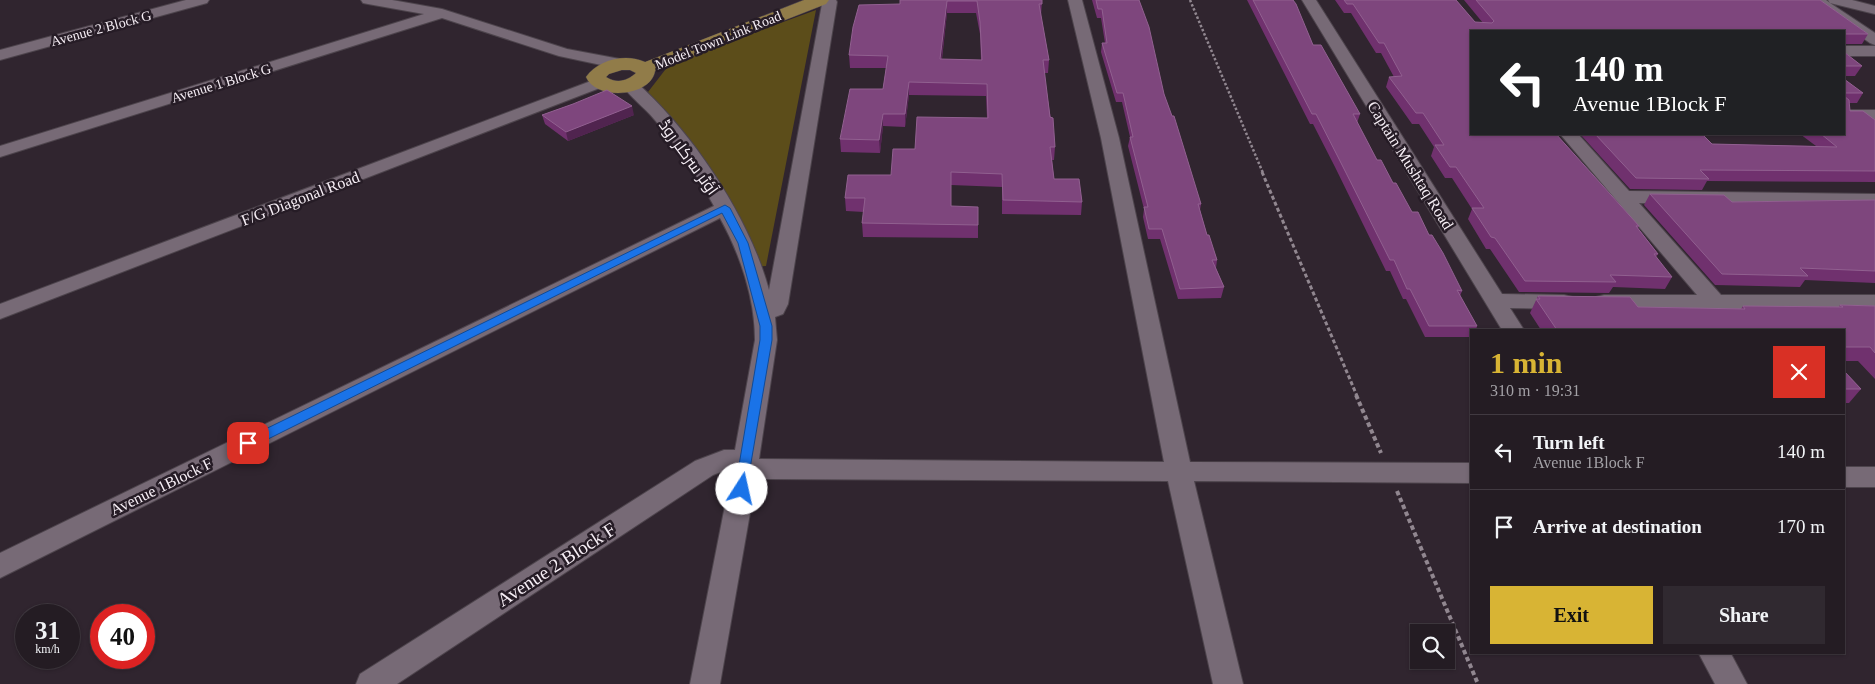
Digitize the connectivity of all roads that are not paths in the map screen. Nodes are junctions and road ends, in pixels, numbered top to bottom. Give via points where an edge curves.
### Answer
1 (202, 0) edge
2 (368, 0) edge
3 (796, 0) edge
4 (820, 0) edge
5 (825, 0) edge
6 (1075, 0) edge
7 (1308, 0) edge
8 (1816, 0) edge
9 (1835, 0) edge
10 (1875, 10) edge
11 (442, 13) junction
12 (1875, 40) edge
13 (1845, 51) edge
14 (1875, 51) edge
15 (564, 53) junction
16 (0, 55) edge
17 (632, 66) junction
18 (599, 78) junction
19 (630, 85) junction
20 (1848, 115) edge
21 (1875, 115) edge
22 (1875, 132) edge
23 (1570, 135) edge
24 (0, 152) edge
25 (1625, 197) junction
26 (1875, 200) edge
27 (725, 208) junction
28 (1495, 301) junction
29 (1875, 302) edge
30 (1716, 304) junction
31 (0, 312) edge
32 (764, 314) junction
33 (1512, 329) edge
34 (746, 465) junction
35 (1179, 471) junction
36 (1470, 473) edge
37 (1845, 477) edge
38 (1875, 477) edge
39 (0, 566) edge
40 (1714, 654) edge
41 (371, 684) edge
42 (705, 684) edge
43 (1228, 684) edge
44 (1732, 684) edge

1 - 16 street, Avenue 2 Block G
2 - 11 street
3 - 17 main road, Model Town Link Road
4 - 17 main road, Model Town Link Road
5 - 32 street via 830,2 777,304 775,309
6 - 35 street via 1110,138
7 - 28 street, Captain Mushtaq Road
8 - 12 street
9 - 10 street
11 - 15 street
11 - 24 street, Avenue 1 Block G
13 - 14 street
15 - 17 street
15 - 18 street
17 - 18 main road via 607,68
17 - 19 main road via 646,73 644,78
18 - 19 main road via 613,86
18 - 31 street, F/G Diagonal Road
19 - 27 street, آؤٹر سرکلر روڈ via 643,95 681,143
20 - 21 street
20 - 22 street
23 - 25 street
25 - 26 street
25 - 30 street
27 - 32 street, آؤٹر سرکلر روڈ via 743,243
27 - 39 street, Avenue 1Block F
28 - 30 street
28 - 33 street, Captain Mushtaq Road
29 - 30 street
32 - 34 street, آؤٹر سرکلر روڈ via 766,340
34 - 35 street, Avenue 2 Block F
34 - 41 street, Avenue 2 Block F via 724,460 704,468
34 - 42 street, آؤٹر سرکلر روڈ
35 - 36 street, Avenue 2 Block F
35 - 43 street
37 - 38 street
40 - 44 street

